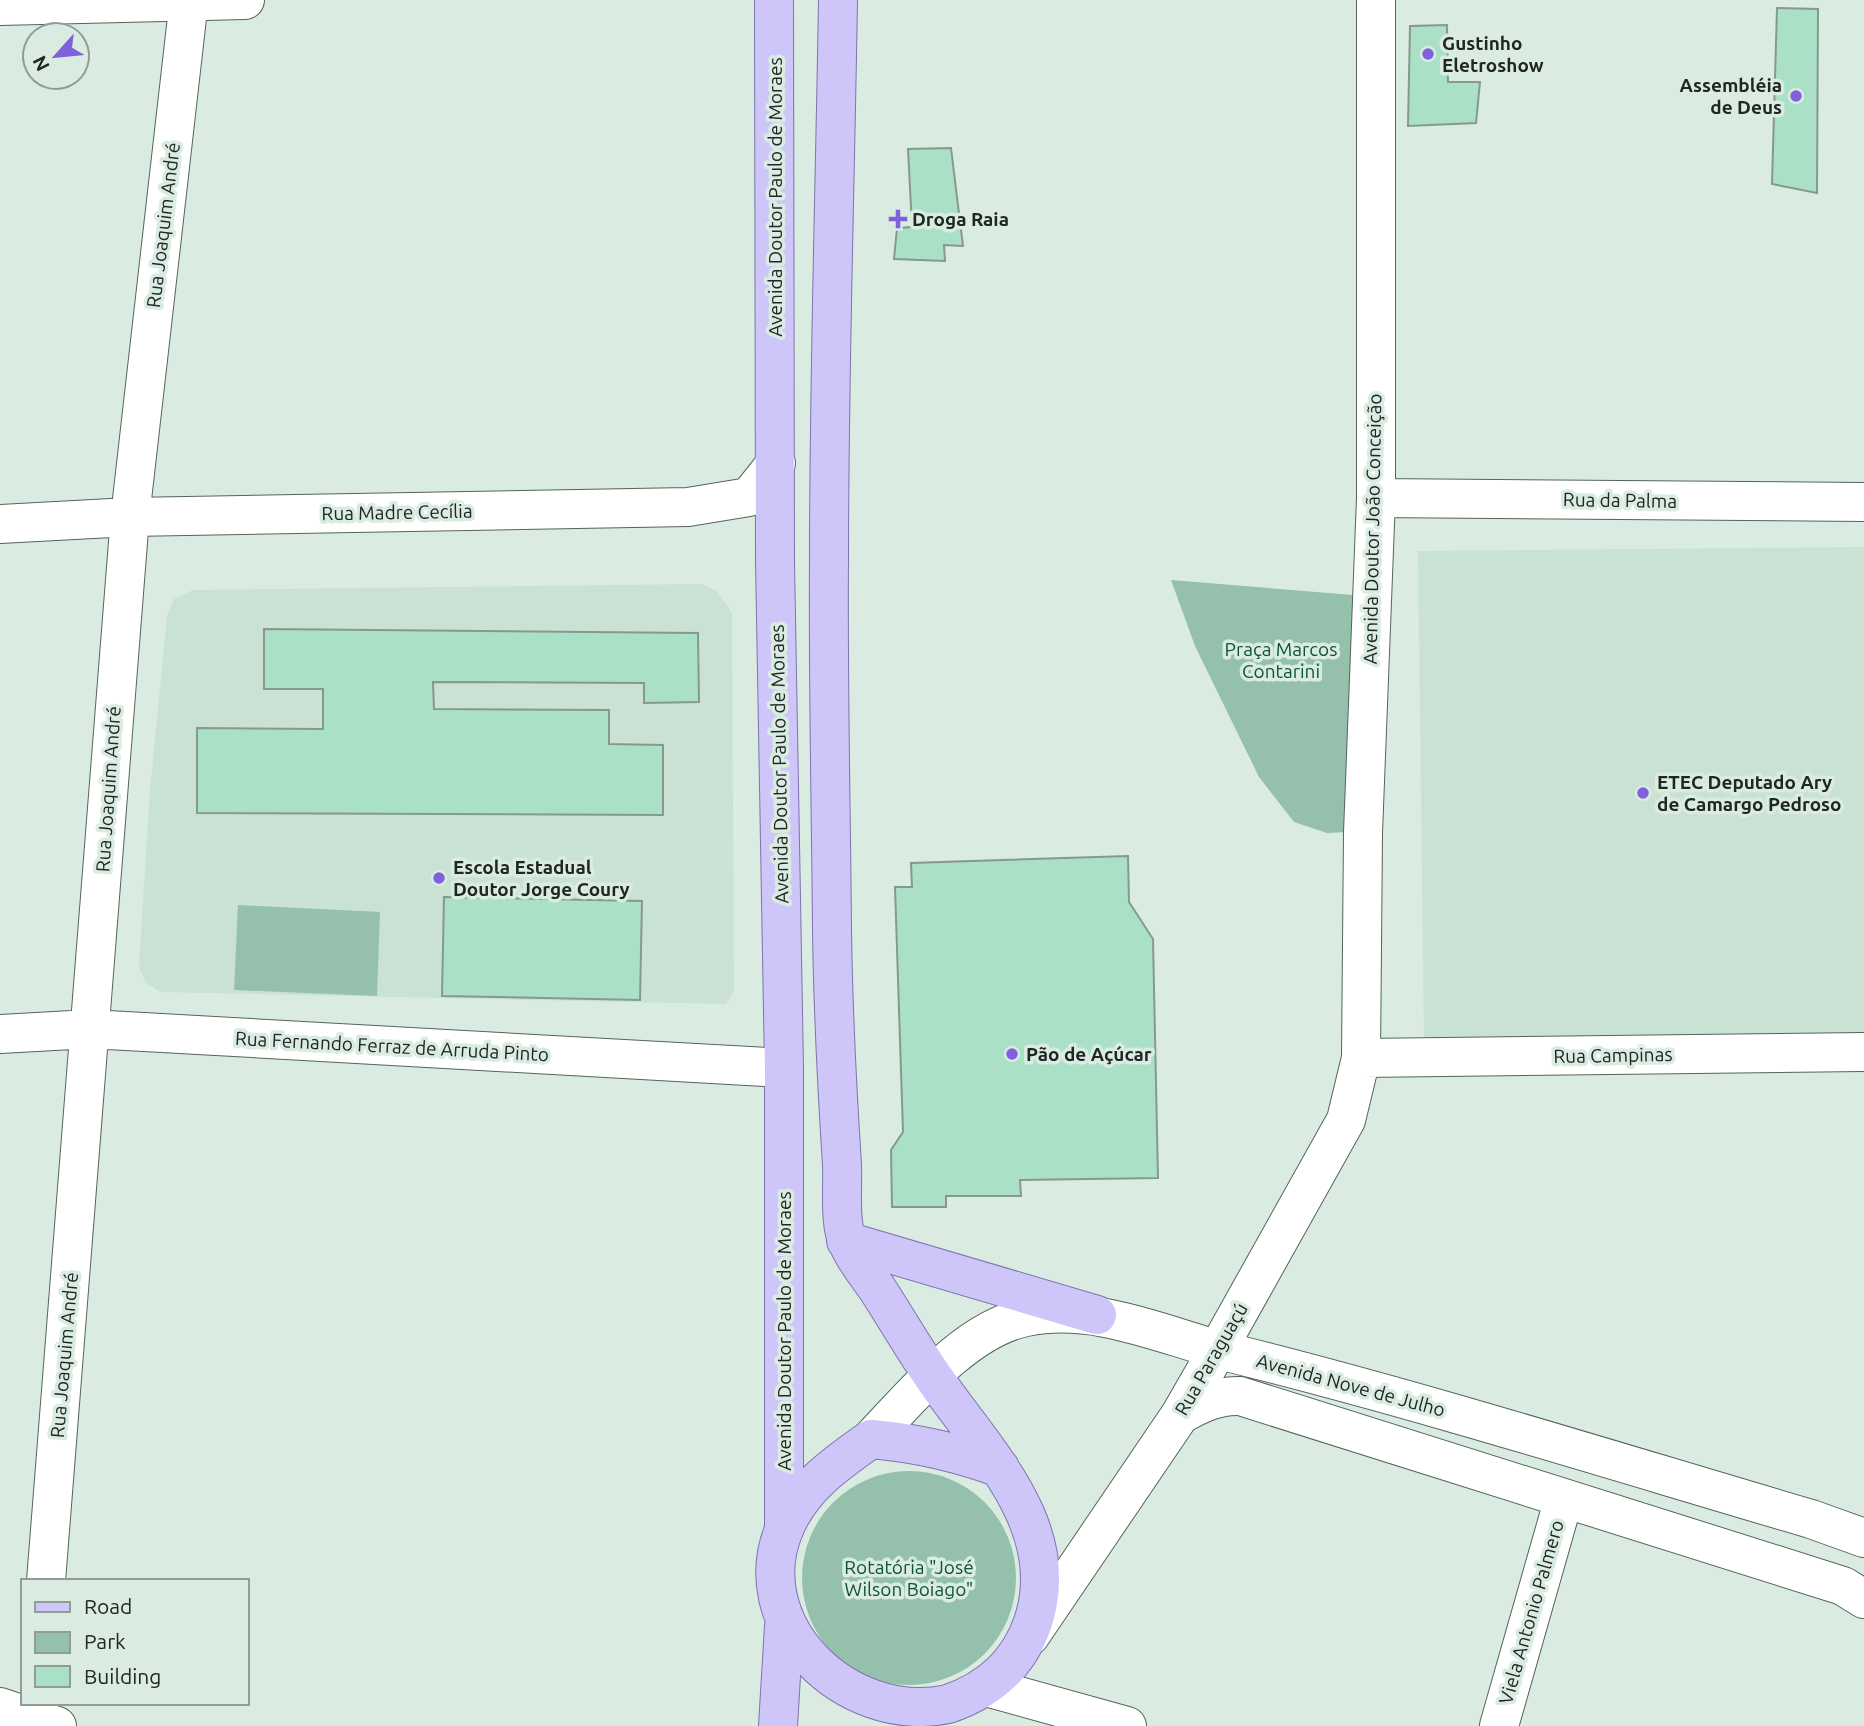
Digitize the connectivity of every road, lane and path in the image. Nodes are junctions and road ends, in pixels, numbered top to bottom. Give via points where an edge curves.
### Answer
1 (245, 0) edge
2 (775, 0) edge
3 (838, 0) edge
4 (1376, 0) edge
5 (189, 2) edge
6 (0, 6) edge
7 (776, 463) junction
8 (1376, 498) junction
9 (1864, 502) edge
10 (130, 517) junction
11 (0, 524) edge
12 (90, 1029) junction
13 (0, 1034) edge
14 (1864, 1052) edge
15 (1361, 1058) junction
16 (784, 1068) junction
17 (846, 1241) junction
18 (1097, 1315) junction
19 (1218, 1349) junction
20 (933, 1376) junction
21 (1180, 1415) junction
22 (871, 1439) junction
23 (1000, 1468) junction
24 (1564, 1498) junction
25 (784, 1528) junction
26 (1864, 1538) edge
27 (46, 1579) edge
28 (1864, 1599) edge
29 (784, 1626) junction
30 (1027, 1641) junction
31 (981, 1690) junction
32 (778, 1726) edge
33 (958, 1726) edge
34 (1127, 1726) edge
35 (1499, 1726) edge

1 - 5 street
2 - 7 main road, Avenida Doutor Paulo de Moraes
3 - 17 main road via 829,575 833,1028
4 - 8 street, Avenida Doutor João Conceição
5 - 6 street
5 - 10 street, Rua Joaquim André
7 - 10 street, Rua Madre Cecília via 749,497 688,507
7 - 16 main road, Avenida Doutor Paulo de Moraes
8 - 9 street, Rua da Palma
8 - 15 street, Avenida Doutor João Conceição
10 - 11 street, Rua Madre Cecília
10 - 12 street, Rua Joaquim André
12 - 13 street, Rua Fernando Ferraz de Arruda Pinto
12 - 16 street, Rua Fernando Ferraz de Arruda Pinto
12 - 27 street, Rua Joaquim André
14 - 15 street, Rua Campinas
15 - 19 street, Rua Paraguaçú via 1346,1120
16 - 25 main road, Avenida Doutor Paulo de Moraes
17 - 18 main road
17 - 20 main road
18 - 19 street, Avenida Nove de Julho
18 - 20 street, Avenida Nove de Julho via 1027,1317 988,1329
19 - 21 street, Rua Paraguaçú
19 - 26 street, Avenida Nove de Julho via 1354,1384
20 - 22 street, Avenida Nove de Julho
20 - 23 main road
21 - 24 street, Avenida Nove de Julho via 1225,1395 1240,1396
21 - 30 street, Rua Paraguaçú
22 - 23 main road via 957,1452
22 - 25 main road via 805,1492
23 - 30 main road via 1040,1551 1041,1597
24 - 28 street, Avenida Nove de Julho via 1843,1586
24 - 35 street, Viela Antonio Palmero
25 - 29 main road via 776,1560 776,1593
29 - 31 main road via 803,1659 831,1686 865,1703 903,1711 941,1707
29 - 32 main road
30 - 31 main road via 1009,1666
31 - 33 main road
31 - 34 street

